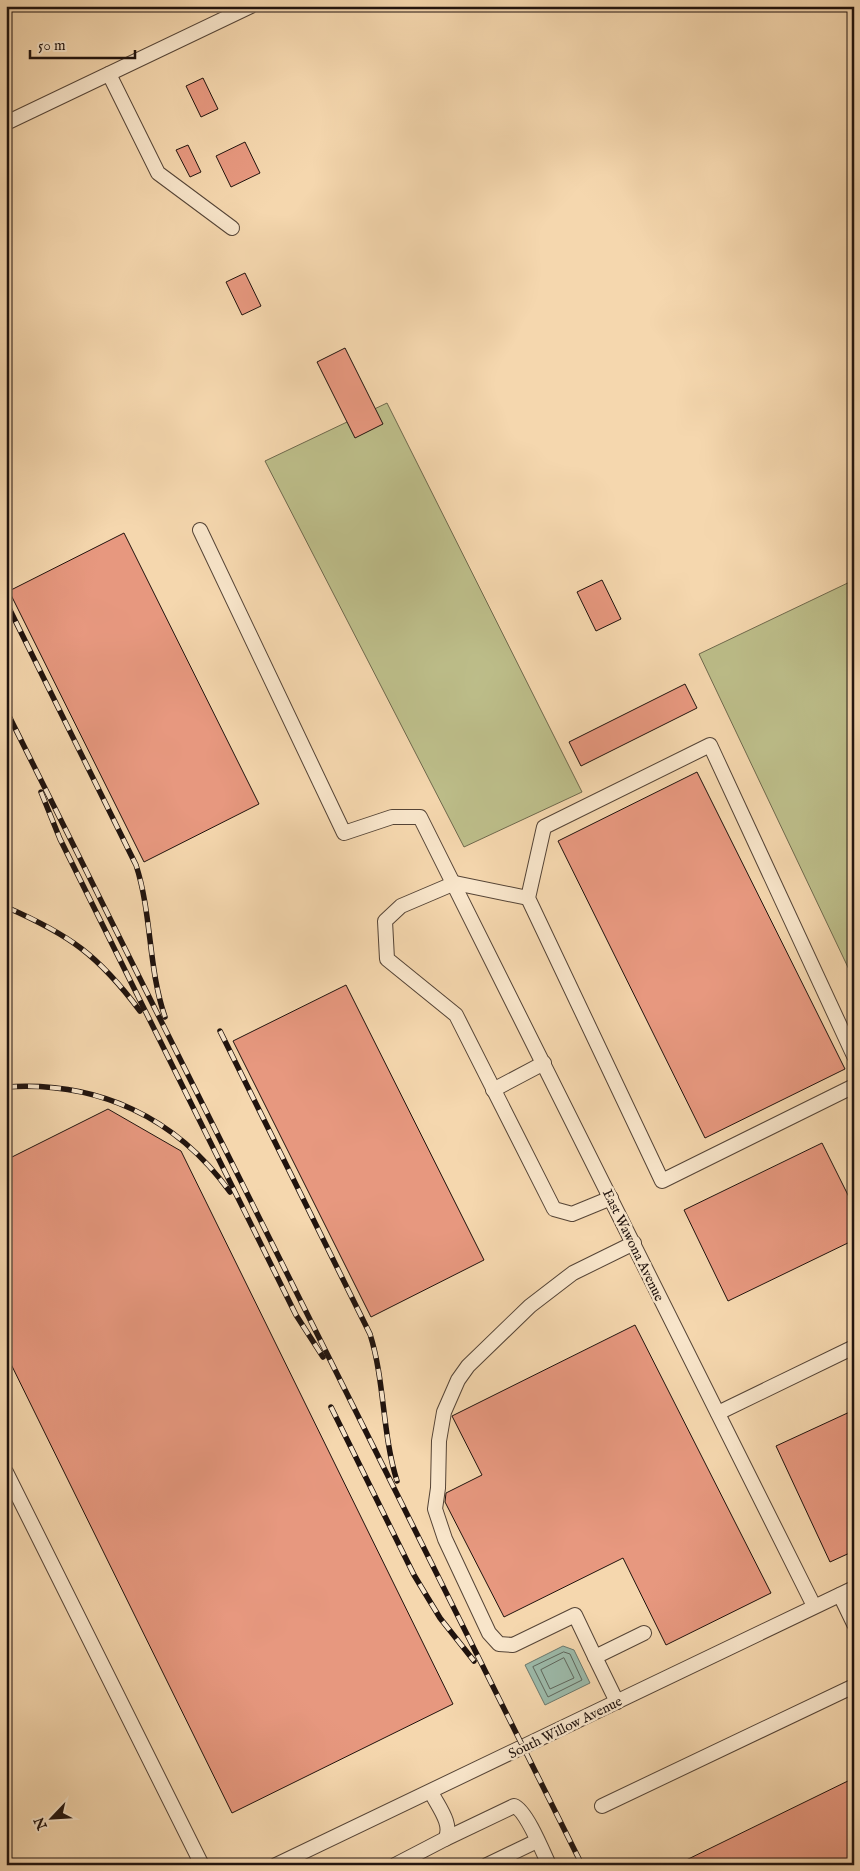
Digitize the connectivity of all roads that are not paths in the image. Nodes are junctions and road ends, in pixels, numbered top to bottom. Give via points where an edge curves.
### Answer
1 (251, 6) edge
2 (109, 74) junction
3 (6, 123) edge
4 (232, 228) dead end
5 (200, 530) dead end
6 (455, 883) junction
7 (528, 898) junction
8 (854, 1056) edge
9 (544, 1063) junction
10 (854, 1086) edge
11 (493, 1090) junction
12 (612, 1198) junction
13 (634, 1243) junction
14 (854, 1348) edge
15 (718, 1413) junction
16 (6, 1472) edge
17 (854, 1588) edge
18 (840, 1595) junction
19 (814, 1606) junction
20 (854, 1624) edge
21 (644, 1633) dead end
22 (596, 1657) junction
23 (854, 1686) edge
24 (618, 1702) junction
25 (431, 1792) junction
26 (602, 1806) dead end
27 (445, 1839) junction
28 (537, 1841) junction
29 (202, 1865) edge
30 (276, 1865) edge
31 (395, 1865) edge
32 (487, 1865) edge
33 (549, 1865) edge

1 - 2 street
2 - 3 street
2 - 4 street via 158,173
5 - 6 street, East Wawona Avenue via 344,833 392,818 420,818
6 - 7 street
6 - 9 street, East Wawona Avenue
6 - 11 street via 401,906 385,921 387,959 456,1015
7 - 8 street via 544,827 710,745
7 - 10 street via 662,1181
9 - 11 street
9 - 12 street, East Wawona Avenue
11 - 12 street via 554,1209 572,1214
12 - 13 street, East Wawona Avenue
13 - 15 street, East Wawona Avenue
13 - 22 street via 557,1285 530,1306 468,1366 444,1412 439,1441 435,1509 445,1539 490,1633 499,1644 513,1645 575,1616
14 - 15 street
15 - 19 street, East Wawona Avenue
16 - 29 street
17 - 18 street, South Willow Avenue
18 - 19 street, South Willow Avenue
18 - 20 street
19 - 24 street, South Willow Avenue
21 - 22 street
22 - 24 street
23 - 26 street
24 - 25 street, South Willow Avenue
25 - 27 street via 448,1826 449,1833
25 - 30 street, South Willow Avenue
27 - 28 street via 514,1806 518,1807
27 - 31 street
28 - 32 street
28 - 33 street

